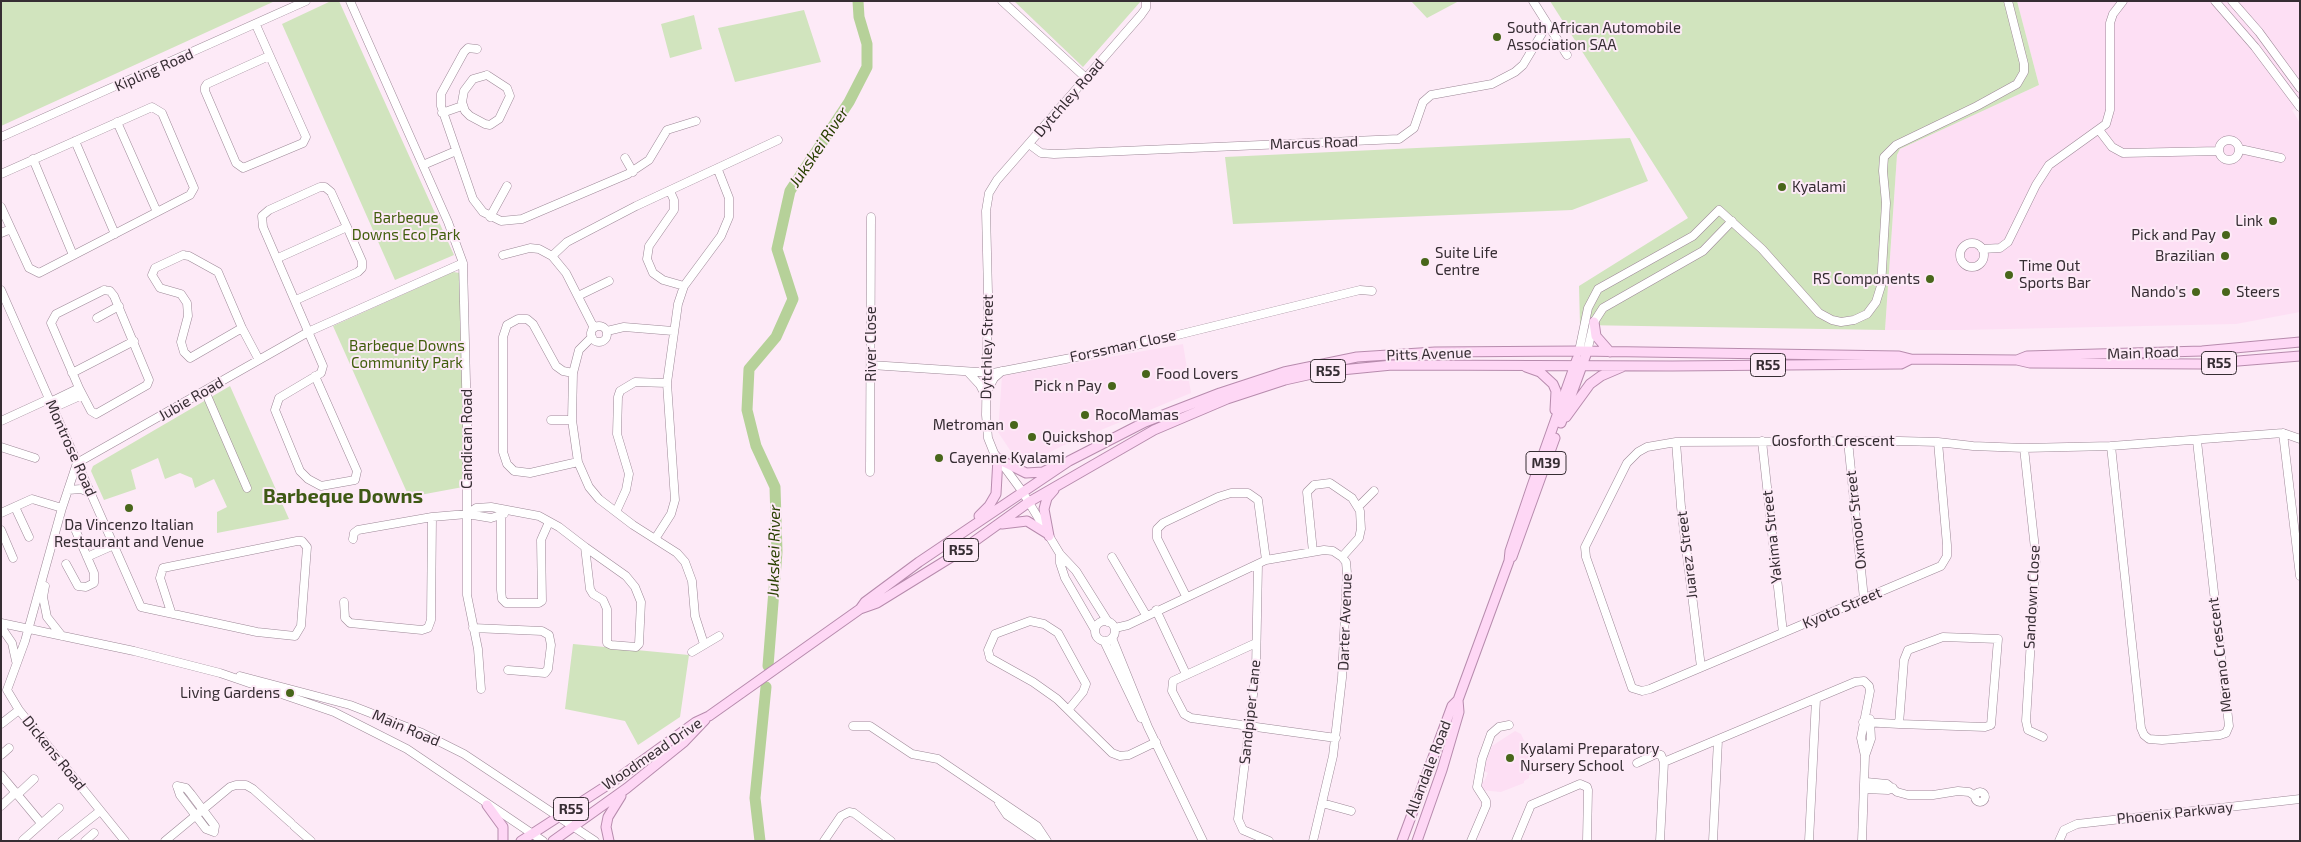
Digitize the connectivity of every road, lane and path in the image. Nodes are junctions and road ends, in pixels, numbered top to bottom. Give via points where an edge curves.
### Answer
1 (306, 1) edge
2 (350, 1) edge
3 (1002, 1) edge
4 (1146, 1) edge
5 (2008, 1) edge
6 (2123, 1) edge
7 (2215, 1) edge
8 (2232, 1) edge
9 (1536, 2) edge
10 (256, 25) junction
11 (1547, 25) junction
12 (477, 49) dead end
13 (1567, 55) dead end
14 (269, 56) junction
15 (1086, 78) junction
16 (2300, 88) edge
17 (462, 106) junction
18 (2300, 108) edge
19 (442, 113) junction
20 (696, 121) dead end
21 (117, 122) junction
22 (2099, 130) junction
23 (1, 137) edge
24 (778, 140) dead end
25 (75, 141) junction
26 (1029, 144) junction
27 (2240, 149) junction
28 (456, 151) junction
29 (2219, 151) junction
30 (625, 158) dead end
31 (2281, 158) dead end
32 (33, 159) junction
33 (423, 165) junction
34 (718, 170) junction
35 (633, 172) junction
36 (1, 174) edge
37 (507, 186) dead end
38 (670, 191) junction
39 (989, 193) joint
40 (1, 207) edge
41 (157, 212) junction
42 (490, 217) junction
43 (871, 217) dead end
44 (1732, 221) junction
45 (7, 225) edge
46 (347, 227) junction
47 (1, 233) edge
48 (115, 234) junction
49 (1982, 249) dead end
50 (73, 255) junction
51 (503, 255) dead end
52 (552, 256) junction
53 (278, 258) junction
54 (464, 263) junction
55 (609, 281) dead end
56 (684, 286) junction
57 (1372, 291) dead end
58 (2, 292) edge
59 (578, 296) junction
60 (296, 300) junction
61 (119, 306) junction
62 (96, 318) dead end
63 (1594, 322) junction
64 (242, 328) junction
65 (594, 328) junction
66 (310, 331) junction
67 (607, 331) junction
68 (673, 331) junction
69 (592, 337) junction
70 (134, 341) junction
71 (2297, 342) edge
72 (1583, 352) junction
73 (1610, 352) junction
74 (2300, 356) edge
75 (1864, 359) junction
76 (259, 360) junction
77 (2017, 360) junction
78 (1518, 364) junction
79 (1580, 365) junction
80 (871, 366) junction
81 (1625, 366) junction
82 (1002, 371) junction
83 (968, 372) junction
84 (72, 373) junction
85 (573, 373) junction
86 (986, 373) junction
87 (315, 376) junction
88 (668, 383) junction
89 (205, 391) junction
90 (81, 392) junction
91 (986, 395) junction
92 (51, 403) junction
93 (552, 420) dead end
94 (572, 420) junction
95 (2, 423) edge
96 (1556, 426) junction
97 (2283, 433) junction
98 (2300, 439) edge
99 (1762, 441) junction
100 (1848, 441) junction
101 (2197, 441) junction
102 (1676, 442) junction
103 (1938, 442) junction
104 (2111, 446) junction
105 (1, 447) edge
106 (2024, 448) junction
107 (35, 458) dead end
108 (998, 458) junction
109 (1069, 461) junction
110 (578, 462) junction
111 (78, 463) junction
112 (870, 472) dead end
113 (1061, 483) junction
114 (247, 488) dead end
115 (68, 490) junction
116 (1022, 491) junction
117 (1374, 491) dead end
118 (91, 493) junction
119 (1029, 502) junction
120 (1359, 506) junction
121 (15, 507) junction
122 (62, 508) junction
123 (510, 511) junction
124 (616, 512) junction
125 (1, 513) edge
126 (467, 514) junction
127 (501, 516) junction
128 (432, 517) junction
129 (549, 522) junction
130 (994, 527) junction
131 (75, 529) dead end
132 (1, 530) edge
133 (963, 532) junction
134 (1048, 535) junction
135 (29, 537) dead end
136 (353, 539) dead end
137 (655, 539) junction
138 (114, 545) junction
139 (585, 546) junction
140 (1313, 552) junction
141 (1060, 554) junction
142 (49, 557) junction
143 (88, 557) junction
144 (1112, 557) dead end
145 (1342, 557) junction
146 (13, 558) dead end
147 (1266, 560) junction
148 (66, 564) dead end
149 (1258, 564) junction
150 (2300, 576) edge
151 (1186, 596) junction
152 (1864, 599) junction
153 (344, 602) dead end
154 (860, 609) junction
155 (1156, 610) junction
156 (171, 612) junction
157 (1146, 615) junction
158 (1108, 622) junction
159 (1, 625) edge
160 (473, 628) junction
161 (1114, 628) junction
162 (28, 629) junction
163 (1095, 630) junction
164 (1783, 633) junction
165 (62, 636) junction
166 (719, 636) dead end
167 (1112, 638) junction
168 (1104, 641) junction
169 (1256, 642) junction
170 (704, 644) junction
171 (692, 652) dead end
172 (17, 663) junction
173 (1701, 667) junction
174 (508, 670) dead end
175 (220, 673) junction
176 (1186, 674) junction
177 (1629, 684) joint
178 (481, 689) dead end
179 (1816, 699) junction
180 (1458, 700) junction
181 (1069, 708) junction
182 (19, 710) junction
183 (709, 716) junction
184 (1867, 722) junction
185 (1, 724) edge
186 (1899, 724) junction
187 (1509, 725) dead end
188 (853, 726) dead end
189 (1249, 726) junction
190 (1148, 727) junction
191 (2042, 737) dead end
192 (1336, 738) junction
193 (1718, 740) junction
194 (1156, 742) junction
195 (9, 748) dead end
196 (1, 755) edge
197 (1664, 762) junction
198 (1637, 763) dead end
199 (1, 775) edge
200 (34, 779) dead end
201 (177, 786) dead end
202 (1865, 786) junction
203 (627, 788) junction
204 (17, 793) junction
205 (1975, 796) dead end
206 (2299, 799) edge
207 (1322, 803) junction
208 (487, 805) junction
209 (1, 806) edge
210 (59, 808) dead end
211 (100, 811) junction
212 (1352, 811) dead end
213 (199, 813) junction
214 (559, 817) junction
215 (41, 823) junction
216 (572, 827) junction
217 (214, 832) dead end
218 (94, 833) dead end
219 (532, 834) junction
220 (1517, 839) edge
221 (23, 840) edge
222 (62, 841) edge
223 (85, 841) edge
224 (125, 841) edge
225 (165, 841) edge
226 (311, 841) edge
227 (503, 841) edge
228 (521, 841) edge
229 (543, 841) edge
230 (553, 841) edge
231 (595, 841) edge
232 (609, 841) edge
233 (824, 841) edge
234 (891, 841) edge
235 (1046, 841) edge
236 (1203, 841) edge
237 (1269, 841) edge
238 (1313, 841) edge
239 (1402, 841) edge
240 (1417, 841) edge
241 (1471, 841) edge
242 (1526, 841) edge
243 (1587, 841) edge
244 (1660, 841) edge
245 (1713, 841) edge
246 (1809, 841) edge
247 (1862, 841) edge
248 (2059, 841) edge

1 - 10 street, Kipling Road
2 - 33 street, Candican Road
3 - 15 street
4 - 15 street, Dytchley Road via 1141,16
5 - 44 street via 2024,64 2017,84 1896,145 1884,157 1886,203 1881,286 1876,302 1867,314 1840,322 1819,313
6 - 22 street via 2110,23 2110,110 2106,124
7 - 18 street via 2255,47
8 - 16 street
9 - 11 street
10 - 14 street
10 - 23 street, Kipling Road
11 - 13 street
11 - 26 street, Marcus Road via 1523,65 1515,72 1492,84 1431,95 1423,102 1414,128 1399,139 1054,154 1041,153
12 - 19 street via 468,48 464,52 444,86 440,100
14 - 14 street via 306,138 303,144 243,168 236,163 204,91 207,84
15 - 26 street, Dytchley Road
17 - 17 street via 464,91 476,77 492,77 510,92 500,119 490,124 470,116
17 - 19 street
19 - 28 street
20 - 35 street via 668,130 649,160
21 - 25 street
21 - 41 street
21 - 41 street via 148,108 162,113 194,184 192,194
22 - 29 street via 2112,147 2122,153
22 - 49 street via 2058,156 2042,174 2008,242 2000,248
24 - 34 street
25 - 32 street
25 - 48 street
26 - 39 street, Dytchley Road
27 - 29 street via 2238,155 2230,160 2224,159
27 - 29 street via 2235,141 2228,140 2222,142
27 - 31 street
28 - 33 street
28 - 42 street via 473,199
30 - 35 street
32 - 36 street
32 - 50 street
33 - 54 street, Candican Road
34 - 38 street
34 - 56 street via 729,198 729,217 722,236
35 - 42 street via 522,219 509,222
37 - 42 street
38 - 52 street via 566,242
38 - 56 street via 674,210 649,246 647,259 653,273 663,280
39 - 86 street, Dytchley Street via 986,210
40 - 45 street
41 - 48 street
43 - 80 street, River Close
44 - 63 street via 1703,251 1614,300 1599,312
44 - 72 street via 1719,210 1693,236 1598,290 1588,308
45 - 47 street
45 - 50 street via 34,272 39,273
46 - 53 street
46 - 53 street via 330,192 320,187 266,212 262,223
46 - 60 street via 362,261 361,270
48 - 50 street
51 - 52 street via 530,248
52 - 59 street
53 - 60 street
54 - 66 street, Jubie Road
54 - 126 street, Candican Road
55 - 59 street
56 - 68 street
57 - 82 street, Forssman Close via 1360,290 1133,346
58 - 92 street, Montrose Road
59 - 65 street
60 - 66 street
61 - 62 street
61 - 70 street
61 - 84 street via 113,293 104,290 53,318 52,328
63 - 72 street
63 - 73 main road via 1596,336
64 - 64 street via 188,357 181,342 188,303 181,294 160,288 152,275 155,268 186,254 216,271
64 - 76 street
65 - 67 street via 601,326
65 - 69 street
66 - 76 street, Jubie Road
66 - 87 street via 323,370
67 - 68 street via 618,327
67 - 69 street via 602,342
68 - 88 street
69 - 85 street via 579,350
70 - 84 street
70 - 90 street via 149,377 148,384 98,414 91,411
71 - 77 main road, Main Road / R55 via 2202,351 2027,356
72 - 73 main road, Pitts Avenue / R55
72 - 79 main road, Allandale Road / M39
72 - 109 main road, Pitts Avenue / R55 via 1392,354 1317,364 1179,408 1117,435
73 - 75 main road, Pitts Avenue / R55
74 - 77 main road, Main Road / R55 via 2202,364 2030,363
75 - 77 main road, Main Road / R55 via 1901,364 1911,360
75 - 81 main road, Pitts Avenue / R55
76 - 89 street, Jubie Road
78 - 79 main road, Pitts Avenue / R55
78 - 96 main road via 1540,372 1553,384
78 - 113 main road, Pitts Avenue / R55 via 1367,366 1285,380 1188,414
79 - 81 main road, Pitts Avenue / R55
79 - 96 main road, Allandale Road / M39
80 - 83 street, Forssman Close
80 - 112 street, River Close
81 - 96 main road via 1590,384
82 - 86 street, Forssman Close
82 - 91 street via 994,378
83 - 86 street, Forssman Close
83 - 91 street
84 - 90 street
85 - 94 street
85 - 110 street via 556,366 527,319 518,319 507,325 503,337 503,452 506,464 514,471 530,473
86 - 91 street, Dytchley Street
87 - 87 street via 279,398 275,406 278,419 300,471 308,479 321,486 355,480 357,471
88 - 124 street via 635,382 620,391 617,434 629,474
88 - 137 street via 675,500 672,514
89 - 111 street, Jubie Road
89 - 114 street
90 - 92 street
91 - 108 street, Dytchley Street via 988,438
92 - 95 street
92 - 111 street, Montrose Road
93 - 94 street
94 - 110 street
96 - 180 main road, Allandale Road / M39
97 - 98 street, Gosforth Crescent
97 - 101 street, Gosforth Crescent
97 - 150 street
99 - 100 street, Gosforth Crescent
99 - 102 street, Gosforth Crescent
99 - 164 street, Yakima Street
100 - 103 street, Gosforth Crescent
100 - 152 street, Oxmoor Street
101 - 104 street, Gosforth Crescent
101 - 104 street, Merano Crescent via 2229,726 2226,733 2220,735 2162,740 2146,738 2141,728
102 - 173 street, Juarez Street
102 - 177 street, Gosforth Crescent via 1647,447 1632,457 1585,547
103 - 106 street, Gosforth Crescent
103 - 152 street, Kyoto Street via 1947,545 1945,560 1935,568
104 - 106 street, Gosforth Crescent
105 - 107 street
106 - 191 street, Sandown Close via 2036,558 2026,721 2028,730
108 - 109 main road via 1019,470 1033,473
108 - 116 street, Dytchley Street
108 - 133 main road via 996,494 989,506
109 - 116 main road, Pitts Avenue / R55
110 - 124 street via 594,493
111 - 115 street
111 - 118 street, Montrose Road
113 - 119 main road, Pitts Avenue / R55
113 - 134 main road via 1044,504
115 - 118 street via 81,489
115 - 122 street
116 - 119 street, Dytchley Street
116 - 133 main road, Woodmead Drive / R55
117 - 120 street
118 - 138 street, Montrose Road
119 - 130 main road, Woodmead Drive / R55
119 - 134 street, Dytchley Street
120 - 140 street via 1334,484 1311,486 1307,497
120 - 145 street via 1361,534 1357,543
121 - 122 street via 32,499
121 - 125 street
121 - 135 street
122 - 142 street
123 - 126 street via 476,508
123 - 127 street
123 - 129 street via 539,516
124 - 137 street
126 - 127 street via 491,518
126 - 128 street
126 - 160 street, Candican Road via 467,595
127 - 129 street via 501,590 502,600 506,603 542,601 541,540
128 - 136 street via 358,530
128 - 153 street via 431,620 428,628 350,623 345,618
129 - 139 street
130 - 134 main road via 1021,521 1034,524
130 - 154 main road, Woodmead Drive / R55 via 877,603
131 - 143 street
132 - 146 street
133 - 154 main road, Woodmead Drive / R55 via 865,602
134 - 141 street, Dytchley Street
137 - 170 street via 677,553 688,567 695,616
138 - 143 street
138 - 156 street, Montrose Road via 141,606
139 - 139 street via 626,576 634,588 642,612 639,644 636,646 607,642 607,609 603,600 590,589
140 - 145 street, Darter Avenue via 1328,550
140 - 147 street, Darter Avenue
141 - 158 street via 1076,571
141 - 163 street via 1065,578
142 - 162 street
142 - 165 street via 43,597 51,624
143 - 148 street via 95,577 90,586 82,588 75,583
144 - 157 street
145 - 192 street, Darter Avenue via 1347,573
147 - 149 street, Darter Avenue
147 - 151 street via 1258,500 1248,493 1218,497 1163,523 1157,529 1157,538
149 - 151 street, Darter Avenue
149 - 169 street, Sandpiper Lane
151 - 155 street, Darter Avenue
152 - 164 street, Kyoto Street
154 - 183 main road, Woodmead Drive / R55
155 - 157 street, Darter Avenue
155 - 176 street
156 - 156 street via 257,632 295,636 301,626 307,547 302,541 297,541 163,568 160,578
157 - 161 street, Darter Avenue
158 - 161 street
158 - 163 street via 1102,622
159 - 162 street, Main Road
159 - 172 street via 12,643
160 - 174 street via 542,631 549,635 551,645 545,674
160 - 178 street, Candican Road
161 - 167 street
162 - 165 street, Main Road
162 - 172 street, Dickens Road
163 - 168 street via 1098,638
164 - 173 street, Kyoto Street
165 - 175 street, Main Road
166 - 170 street
167 - 168 street
167 - 190 street
168 - 190 street
169 - 176 street
169 - 189 street, Sandpiper Lane
170 - 171 street
172 - 182 street, Dickens Road via 8,690
173 - 177 street, Kyoto Street via 1642,691
175 - 208 street, Main Road via 334,712 374,731
175 - 214 street, Main Road via 350,705 413,729 464,754
176 - 189 street via 1171,686 1186,716
179 - 184 street via 1864,681 1870,691
179 - 193 street
179 - 246 street
180 - 239 main road, Allandale Road / M39 via 1452,706
180 - 240 main road, Allandale Road / M39 via 1459,712
181 - 181 street via 1033,682 990,658 988,650 995,634 1030,620 1058,633 1086,684
181 - 194 street via 1107,750 1116,755 1129,755
182 - 185 street
182 - 211 street, Dickens Road
183 - 203 main road, Woodmead Drive / R55 via 684,742
183 - 214 main road, Woodmead Drive / R55
184 - 186 street
184 - 202 street via 1861,738
186 - 186 street via 1992,725 1998,639 1943,637 1908,650 1904,660
187 - 241 street via 1499,727 1492,734 1482,759 1476,782 1486,806
188 - 235 street via 870,726 912,754 938,759 1039,828
189 - 192 street
189 - 237 street, Sandpiper Lane via 1238,824 1243,830
190 - 194 street
192 - 207 street, Darter Avenue
193 - 197 street
193 - 245 street
194 - 236 street
195 - 196 street
197 - 198 street via 1661,755 1656,754
197 - 244 street
199 - 204 street
200 - 204 street
201 - 213 street via 180,796
202 - 205 street via 1887,784 1897,792 1914,796 1958,791
202 - 247 street
203 - 216 main road, Woodmead Drive / R55
203 - 232 main road via 608,817
204 - 209 street
204 - 215 street
206 - 248 street, Phoenix Parkway via 2077,824 2064,830
207 - 212 street
207 - 238 street, Darter Avenue
208 - 219 street, Main Road
208 - 227 main road via 503,827
210 - 215 street
211 - 222 street
211 - 224 street, Dickens Road
213 - 217 street via 206,829
213 - 225 street
213 - 226 street via 230,787 249,786
214 - 216 street, Main Road
214 - 219 main road, Woodmead Drive / R55
215 - 221 street
216 - 230 main road, Woodmead Drive / R55
216 - 231 street, Main Road
218 - 223 street
219 - 228 main road, Woodmead Drive / R55
219 - 229 street, Main Road
220 - 242 street
220 - 243 street via 1531,805 1580,784 1588,790
233 - 234 street via 842,816 849,812

